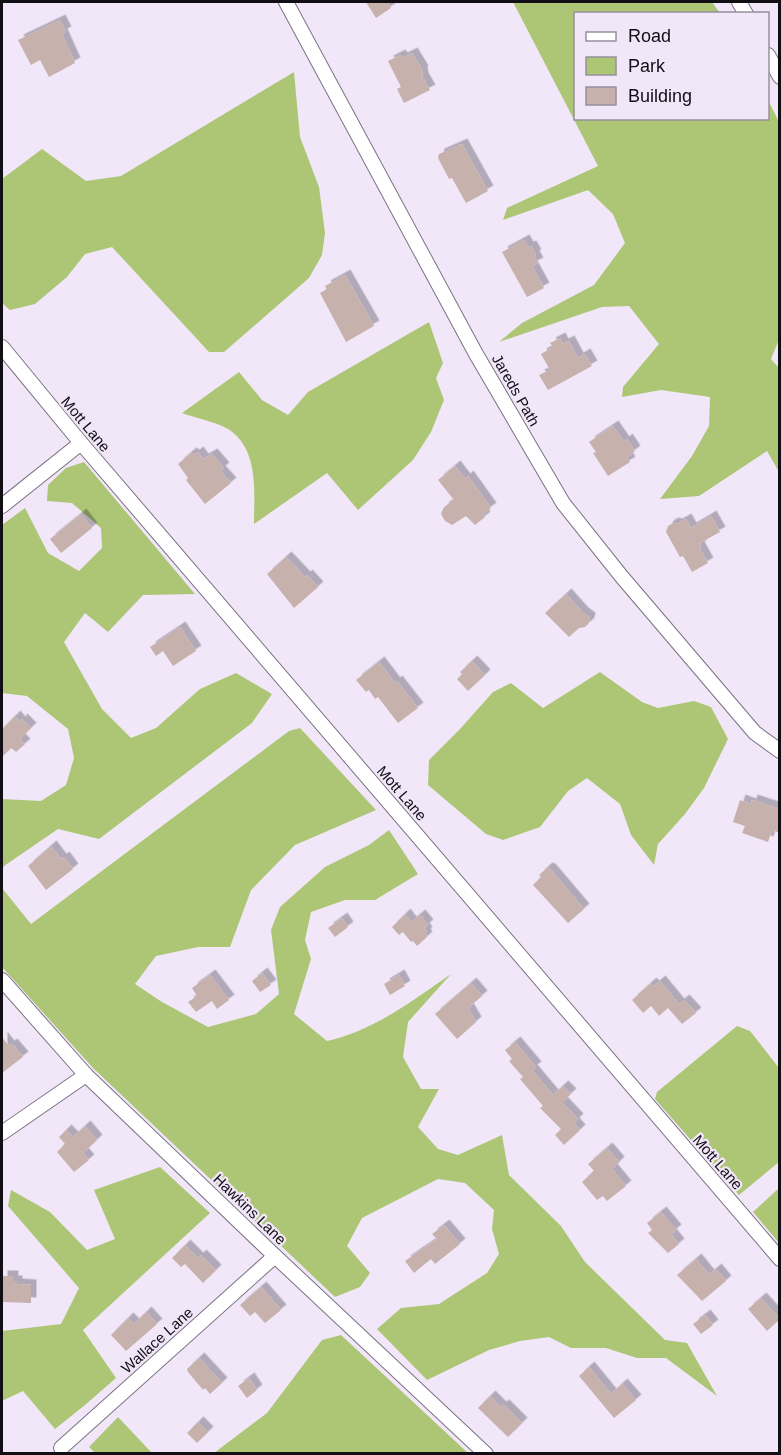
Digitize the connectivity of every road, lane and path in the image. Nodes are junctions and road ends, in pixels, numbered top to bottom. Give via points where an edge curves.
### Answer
1 (286, 2) edge
2 (769, 57) edge
3 (780, 77) edge
4 (2, 347) edge
5 (81, 443) junction
6 (2, 506) edge
7 (780, 751) edge
8 (2, 980) edge
9 (86, 1074) junction
10 (2, 1133) edge
11 (275, 1256) junction
12 (780, 1259) edge
13 (61, 1448) dead end
14 (486, 1454) edge

1 - 7 street, Jareds Path via 476,354 563,503 754,733
2 - 3 street
4 - 5 street, Mott Lane
5 - 6 street
5 - 12 street, Mott Lane
8 - 9 street, Hawkins Lane
9 - 10 street
9 - 11 street, Hawkins Lane
11 - 13 street, Wallace Lane
11 - 14 street, Hawkins Lane

